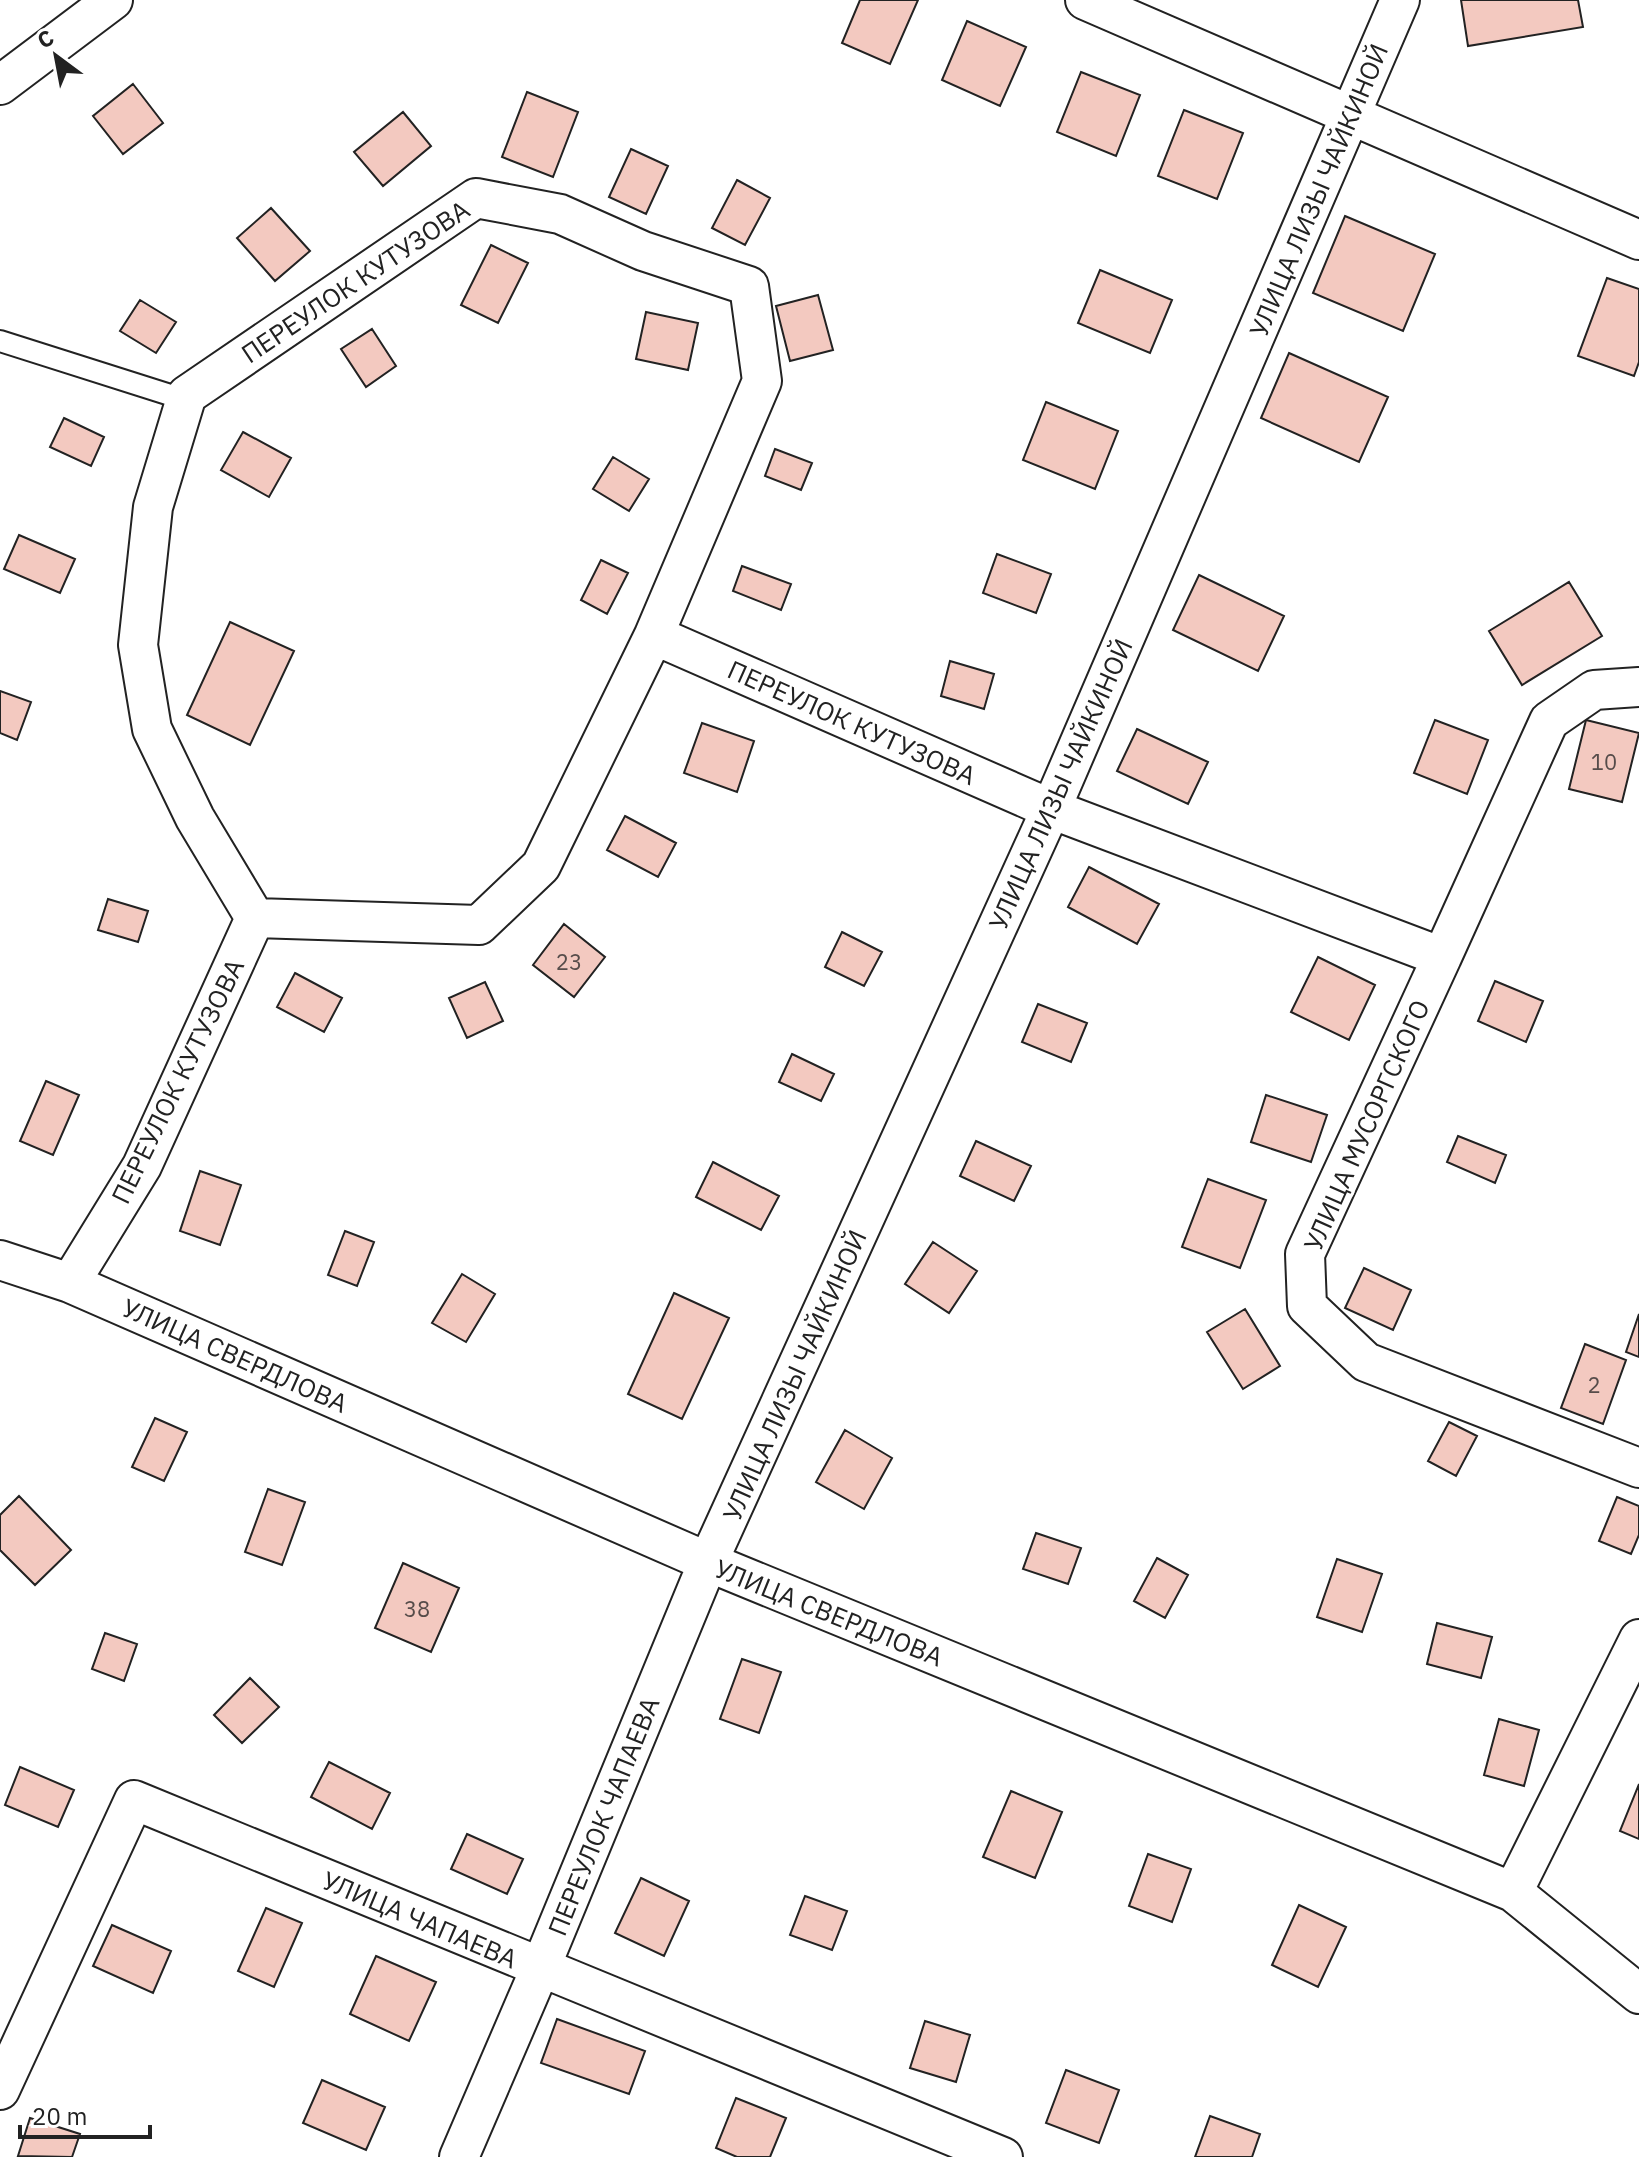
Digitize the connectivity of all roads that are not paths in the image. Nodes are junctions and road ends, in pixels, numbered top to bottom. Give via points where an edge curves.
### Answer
1 (113, 0) edge
2 (1085, 0) edge
3 (1400, 0) edge
4 (0, 85) edge
5 (1351, 115) junction
6 (1639, 240) edge
7 (0, 341) edge
8 (186, 400) junction
9 (654, 635) junction
10 (1639, 687) edge
11 (1051, 809) junction
12 (255, 918) junction
13 (1442, 957) junction
14 (0, 1260) edge
15 (70, 1283) junction
16 (1639, 1468) edge
17 (708, 1562) junction
18 (1639, 1639) edge
19 (1513, 1892) junction
20 (540, 1969) junction
21 (1639, 1994) edge
22 (0, 2090) edge
23 (459, 2157) edge
24 (1003, 2157) edge

1 - 4 street
2 - 5 street
3 - 5 street, УЛИЦА ЛИЗЫ ЧАЙКИНОЙ
5 - 6 street
5 - 11 street, УЛИЦА ЛИЗЫ ЧАЙКИНОЙ
7 - 8 lane
8 - 9 street, ПЕРЕУЛОК КУТУЗОВА via 476,198 560,214 643,251 749,286 762,381
8 - 12 street via 153,507 138,645 152,729 195,818
9 - 11 street, ПЕРЕУЛОК КУТУЗОВА
9 - 12 street, ПЕРЕУЛОК КУТУЗОВА via 541,866 479,925
10 - 13 street, УЛИЦА МУСОРГСКОГО via 1594,690 1549,721
11 - 13 street
11 - 17 street, УЛИЦА ЛИЗЫ ЧАЙКИНОЙ
12 - 15 street, ПЕРЕУЛОК КУТУЗОВА via 142,1166
13 - 16 street, УЛИЦА МУСОРГСКОГО via 1305,1254 1307,1306 1366,1362
14 - 15 street, УЛИЦА СВЕРДЛОВА
15 - 17 street, УЛИЦА СВЕРДЛОВА
17 - 19 street, УЛИЦА СВЕРДЛОВА
17 - 20 street, ПЕРЕУЛОК ЧАПАЕВА
18 - 19 street
19 - 21 street, УЛИЦА СВЕРДЛОВА
20 - 22 street, УЛИЦА ЧАПАЕВА via 134,1800
20 - 23 street, ПЕРЕУЛОК ЧАПАЕВА
20 - 24 street, УЛИЦА ЧАПАЕВА

